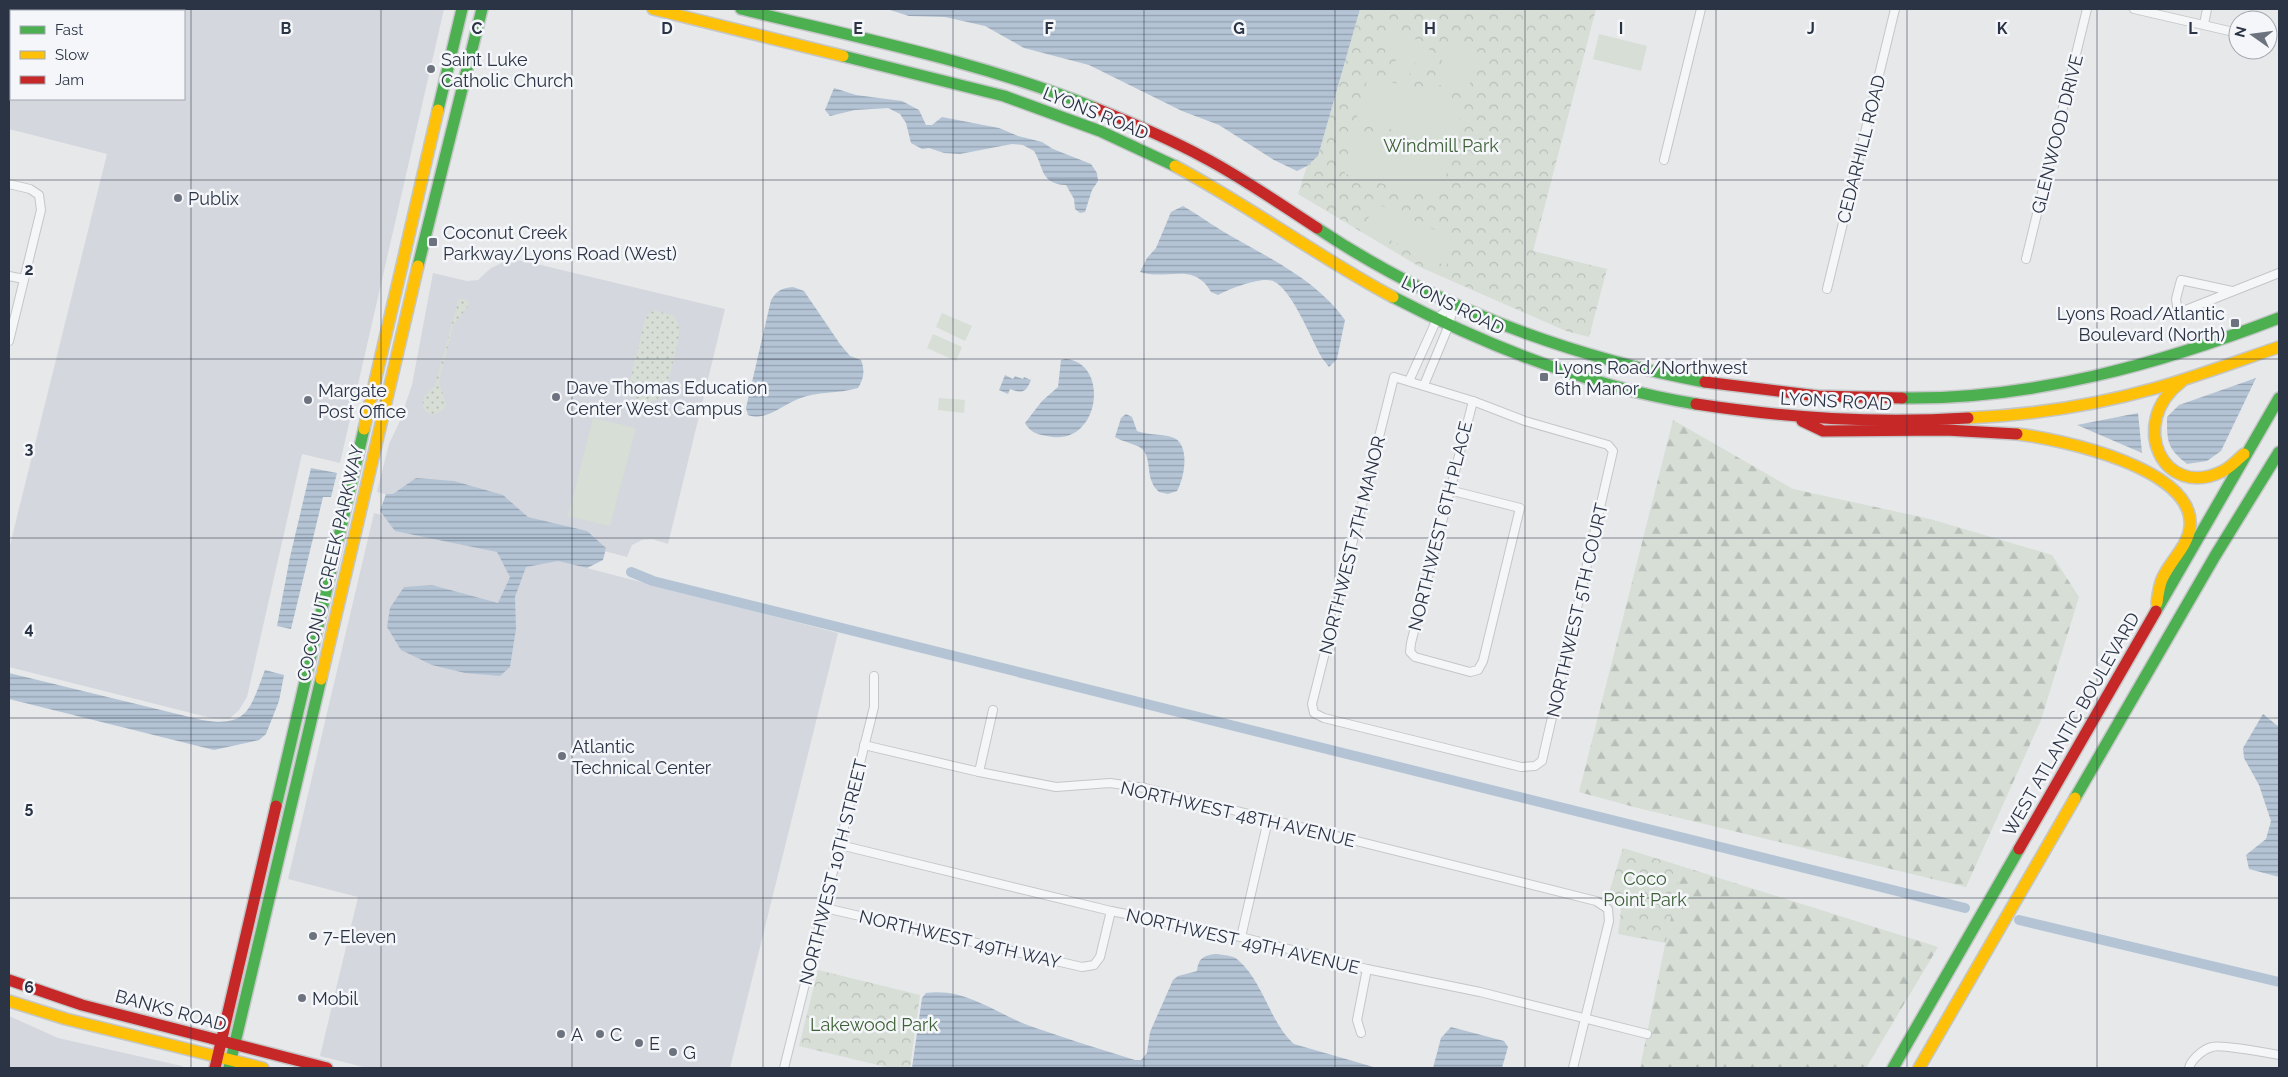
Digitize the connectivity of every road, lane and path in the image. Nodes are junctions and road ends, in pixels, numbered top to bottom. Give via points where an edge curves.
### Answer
1 (462, 9) edge
2 (482, 9) edge
3 (653, 9) edge
4 (741, 9) edge
5 (1701, 9) edge
6 (1895, 9) edge
7 (2087, 9) edge
8 (2134, 9) edge
9 (2207, 9) edge
10 (2204, 24) junction
11 (2228, 30) edge
12 (1664, 160) dead end
13 (9, 184) edge
14 (2026, 259) dead end
15 (2279, 273) edge
16 (9, 276) edge
17 (24, 279) junction
18 (1827, 289) dead end
19 (2232, 291) junction
20 (1454, 303) junction
21 (2279, 318) edge
22 (1437, 319) junction
23 (1449, 326) junction
24 (9, 341) edge
25 (2279, 347) edge
26 (2186, 378) junction
27 (1409, 381) junction
28 (1424, 385) junction
29 (2279, 398) edge
30 (1473, 400) junction
31 (1798, 418) junction
32 (2250, 449) junction
33 (2279, 452) edge
34 (1449, 490) junction
35 (2156, 611) junction
36 (874, 676) dead end
37 (993, 710) dead end
38 (864, 745) junction
39 (1535, 766) joint
40 (979, 772) junction
41 (1268, 820) junction
42 (840, 845) junction
43 (825, 908) junction
44 (1111, 911) junction
45 (1241, 937) junction
46 (1966, 943) junction
47 (1984, 955) junction
48 (1367, 969) junction
49 (9, 980) edge
50 (9, 1001) edge
51 (1586, 1019) junction
52 (1361, 1033) dead end
53 (1646, 1034) dead end
54 (220, 1040) junction
55 (235, 1045) junction
56 (2279, 1055) edge
57 (216, 1062) edge
58 (230, 1064) edge
59 (263, 1068) edge
60 (327, 1068) edge
61 (784, 1068) edge
62 (1573, 1068) edge
63 (1893, 1068) edge
64 (1919, 1068) edge
65 (2190, 1068) edge

1 - 54 main road, COCONUT CREEK PARKWAY
2 - 55 main road, COCONUT CREEK PARKWAY
3 - 22 main road, LYONS ROAD via 1004,96 1058,114 1190,174 1360,279
4 - 20 main road, LYONS ROAD via 947,59 1074,98 1145,128 1204,158 1376,265
5 - 12 street
6 - 18 street, CEDARHILL ROAD
7 - 14 street, GLENWOOD DRIVE
8 - 10 street
9 - 10 street
10 - 11 street
13 - 17 street via 30,189 39,195 40,210
15 - 19 street
16 - 17 street
17 - 24 street
19 - 19 street via 2187,310 2178,313 2176,299 2181,280
20 - 21 main road, LYONS ROAD via 1531,336 1606,360 1691,380 1772,392 1845,398 1944,397 2089,376 2190,350
20 - 22 street
20 - 23 street
22 - 23 main road, LYONS ROAD
22 - 27 street
23 - 28 street
23 - 31 main road, LYONS ROAD via 1578,376 1632,391 1711,407
25 - 26 main road, LYONS ROAD
26 - 31 main road, LYONS ROAD via 2138,392 2015,414 1926,421 1847,422
26 - 32 main road via 2169,393 2157,413 2153,433 2155,452 2166,466 2181,475 2201,478 2224,471
27 - 28 street
27 - 39 street, NORTHWEST 7TH MANOR via 1394,377 1312,704 1314,713 1512,765
28 - 30 street
29 - 32 main road, WEST ATLANTIC BOULEVARD
30 - 34 street, NORTHWEST 6TH PLACE
30 - 39 street, NORTHWEST 5TH COURT via 1525,421 1608,445 1613,451 1542,761
31 - 35 main road via 1824,431 1981,430 2040,436 2096,450 2156,477 2178,492 2188,508 2190,522 2187,536 2160,583
32 - 35 main road, WEST ATLANTIC BOULEVARD
33 - 47 main road via 2214,556
34 - 34 street, NORTHWEST 6TH PLACE via 1520,508 1483,661 1478,670 1470,672 1415,657 1410,652
35 - 46 main road, WEST ATLANTIC BOULEVARD
36 - 38 street, NORTHWEST 10TH STREET via 874,707
37 - 40 street
38 - 40 street, NORTHWEST 48TH AVENUE
38 - 42 street, NORTHWEST 10TH STREET
40 - 41 street, NORTHWEST 48TH AVENUE via 1056,787 1110,783 1145,788
41 - 45 street
41 - 51 street, NORTHWEST 48TH AVENUE via 1596,901 1608,909 1609,921
42 - 43 street, NORTHWEST 10TH STREET
42 - 44 street, NORTHWEST 49TH AVENUE
43 - 44 street, NORTHWEST 49TH WAY via 1082,967 1094,965 1100,956
43 - 61 street, NORTHWEST 10TH STREET
44 - 45 street, NORTHWEST 49TH AVENUE
45 - 48 street, NORTHWEST 49TH AVENUE
46 - 47 main road
46 - 63 main road, WEST ATLANTIC BOULEVARD
47 - 64 main road
48 - 51 street, NORTHWEST 49TH AVENUE via 1480,992
48 - 52 street via 1357,1020
49 - 54 main road, BANKS ROAD via 82,1005
50 - 57 main road, BANKS ROAD
51 - 53 street, NORTHWEST 49TH AVENUE
51 - 62 street
54 - 55 main road, BANKS ROAD
54 - 57 main road, COCONUT CREEK PARKWAY
55 - 58 main road, COCONUT CREEK PARKWAY
55 - 60 main road, BANKS ROAD
56 - 65 street via 2212,1046 2200,1053
57 - 58 main road, BANKS ROAD
58 - 59 main road, BANKS ROAD

